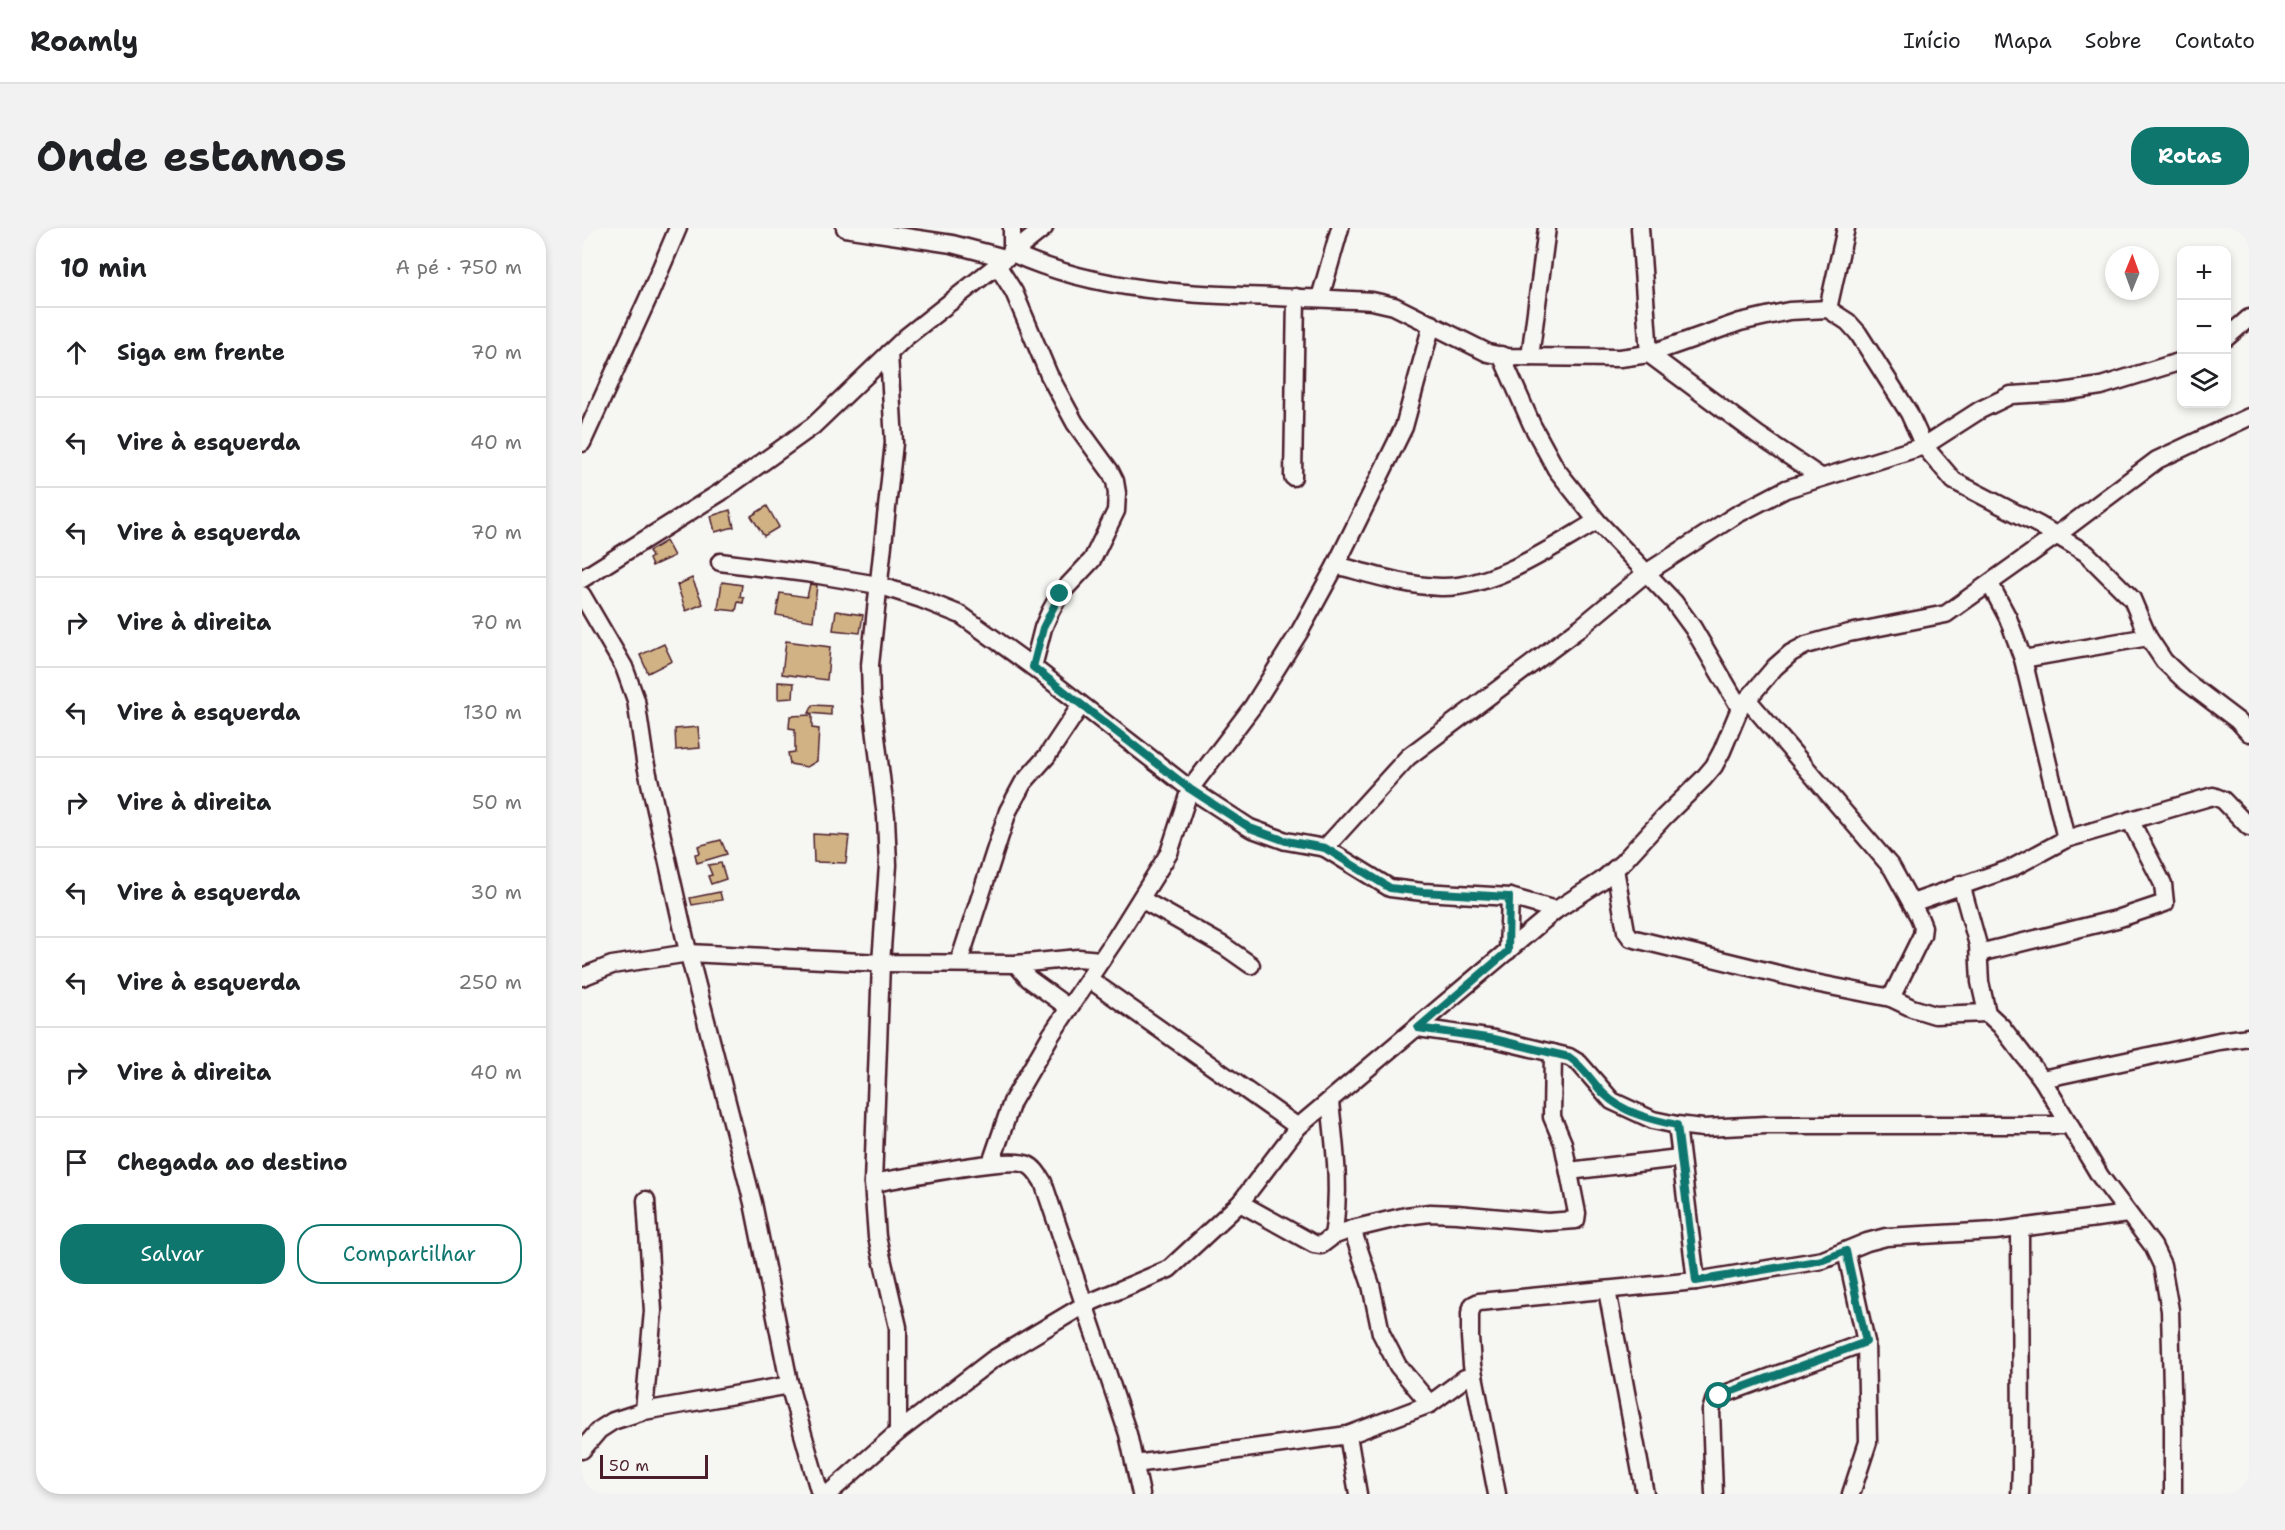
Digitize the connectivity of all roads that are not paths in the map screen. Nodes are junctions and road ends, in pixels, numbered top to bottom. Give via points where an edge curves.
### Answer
1 (678, 228) edge
2 (845, 228) edge
3 (1012, 228) edge
4 (1044, 228) edge
5 (1340, 228) edge
6 (1547, 228) edge
7 (1640, 228) edge
8 (1846, 228) edge
9 (1005, 258) junction
10 (1296, 297) junction
11 (1320, 298) junction
12 (1828, 309) junction
13 (2249, 318) edge
14 (1432, 324) junction
15 (2231, 334) edge
16 (889, 353) junction
17 (1648, 354) junction
18 (1501, 356) junction
19 (1530, 357) junction
20 (2177, 362) edge
21 (2249, 417) edge
22 (582, 443) edge
23 (1924, 446) junction
24 (1820, 476) junction
25 (1293, 477) dead end
26 (1597, 521) junction
27 (2057, 535) junction
28 (720, 562) dead end
29 (1336, 565) junction
30 (1646, 573) junction
31 (582, 579) edge
32 (1990, 584) junction
33 (878, 585) junction
34 (582, 595) edge
35 (2148, 637) junction
36 (2023, 659) junction
37 (1033, 667) junction
38 (1744, 704) junction
39 (1081, 705) junction
40 (2249, 733) edge
41 (1190, 789) junction
42 (2130, 820) junction
43 (2249, 827) edge
44 (2066, 839) junction
45 (1325, 848) junction
46 (1616, 868) junction
47 (1961, 884) junction
48 (1509, 897) junction
49 (1141, 899) junction
50 (1912, 903) junction
51 (1556, 910) junction
52 (1508, 951) junction
53 (689, 953) junction
54 (1979, 953) junction
55 (1101, 960) junction
56 (959, 962) junction
57 (881, 963) junction
58 (1016, 964) junction
59 (1251, 964) dead end
60 (582, 977) edge
61 (1089, 979) junction
62 (1891, 998) junction
63 (1069, 1008) junction
64 (1987, 1013) junction
65 (1418, 1028) junction
66 (2249, 1037) edge
67 (1553, 1053) junction
68 (2042, 1078) junction
69 (1330, 1102) junction
70 (1677, 1125) junction
71 (2070, 1125) junction
72 (1298, 1127) junction
73 (1679, 1158) junction
74 (991, 1163) junction
75 (1569, 1172) junction
76 (873, 1183) junction
77 (646, 1200) dead end
78 (1240, 1203) junction
79 (2128, 1214) junction
80 (2020, 1228) junction
81 (1352, 1229) junction
82 (1333, 1236) junction
83 (1846, 1251) junction
84 (1696, 1281) junction
85 (1607, 1290) junction
86 (1084, 1305) junction
87 (1866, 1342) junction
88 (1474, 1376) junction
89 (790, 1385) junction
90 (1430, 1404) junction
91 (644, 1412) junction
92 (898, 1432) junction
93 (1347, 1435) junction
94 (582, 1450) edge
95 (1136, 1464) junction
96 (820, 1494) edge
97 (828, 1494) edge
98 (1141, 1494) edge
99 (1358, 1494) edge
100 (1497, 1494) edge
101 (1645, 1494) edge
102 (1714, 1494) edge
103 (1851, 1494) edge
104 (2020, 1494) edge
105 (2173, 1494) edge

1 - 22 street
2 - 9 street via 952,244
3 - 9 street
4 - 9 street
5 - 11 street
6 - 19 street
7 - 17 street
8 - 12 street
9 - 10 street via 1102,283 1178,292
9 - 16 street
9 - 37 street via 1014,292 1049,375 1075,423 1110,471 1117,494 1116,511 1092,560 1060,594 1050,612
10 - 11 street
10 - 25 street
11 - 14 street via 1394,306
12 - 17 street via 1790,311 1740,322
12 - 23 street via 1858,333 1909,413
13 - 15 street
14 - 18 street
14 - 29 street via 1404,427
16 - 31 street via 813,426 720,492
16 - 33 street via 894,443
17 - 19 street via 1620,358
17 - 24 street
18 - 19 street
18 - 26 street via 1556,469
20 - 23 street via 2101,386 2011,395
21 - 27 street via 2157,460
23 - 24 street
23 - 27 street via 1954,481
24 - 30 street via 1736,515
26 - 29 street via 1508,571 1470,584 1422,585
26 - 30 street
27 - 32 street
27 - 35 street via 2086,553 2132,599
28 - 33 street
29 - 41 street via 1253,706
30 - 38 street via 1674,602
30 - 45 street via 1408,757
32 - 36 street
32 - 38 street via 1946,614 1806,645 1775,667
33 - 37 street via 961,615
33 - 57 street via 870,665 888,865
34 - 53 street via 624,667 636,700 645,761
35 - 36 street
35 - 40 street via 2177,674
36 - 44 street
37 - 39 street
38 - 46 street via 1714,766
38 - 50 street via 1892,868
39 - 41 street
39 - 56 street via 1047,756 1023,783 1008,811
41 - 45 street via 1250,828 1286,841
41 - 49 street via 1169,853
42 - 43 street via 2212,796 2223,800
42 - 44 street
42 - 54 street via 2163,884 2165,903
44 - 47 street via 2012,868
45 - 48 street via 1390,888
46 - 51 street
46 - 62 street via 1630,938
47 - 50 street
47 - 54 street
48 - 51 street
48 - 52 street
49 - 55 street
49 - 59 street
50 - 62 street via 1923,927 1922,935
51 - 52 street
52 - 65 street
53 - 57 street
53 - 60 street via 612,965
53 - 89 street via 753,1203
54 - 64 street
55 - 58 street via 1078,958
55 - 61 street
56 - 57 street
56 - 58 street
57 - 76 street
58 - 63 street via 1029,979
61 - 63 street
61 - 72 street
62 - 64 street via 1935,1015
63 - 74 street via 1012,1102
64 - 68 street
65 - 67 street via 1494,1039
65 - 69 street
66 - 68 street
67 - 70 street via 1579,1064 1612,1101 1653,1120
67 - 75 street via 1552,1117
68 - 71 street
69 - 72 street
69 - 82 street via 1338,1174
70 - 71 street
70 - 73 street
71 - 79 street
72 - 78 street
73 - 75 street
73 - 84 street
74 - 76 street
74 - 86 street via 1028,1164 1043,1182
75 - 81 street via 1576,1220 1548,1222 1430,1214
76 - 92 street via 877,1238 898,1327
77 - 91 street via 653,1311
78 - 82 street via 1314,1244 1321,1245
78 - 86 street via 1169,1269
79 - 80 street
79 - 105 street via 2152,1246 2167,1286
80 - 83 street via 1886,1237
80 - 104 street
81 - 82 street
81 - 90 street via 1381,1333 1398,1366
83 - 84 street via 1823,1260
83 - 87 street
84 - 85 street
85 - 88 street via 1496,1299 1473,1305 1470,1337
85 - 101 street
86 - 92 street via 992,1360
86 - 95 street
87 - 102 street via 1714,1401
87 - 103 street via 1868,1442
88 - 90 street via 1465,1378
88 - 100 street
89 - 91 street
89 - 96 street
90 - 93 street
91 - 94 street via 613,1421
92 - 97 street
93 - 95 street
93 - 99 street
95 - 98 street

